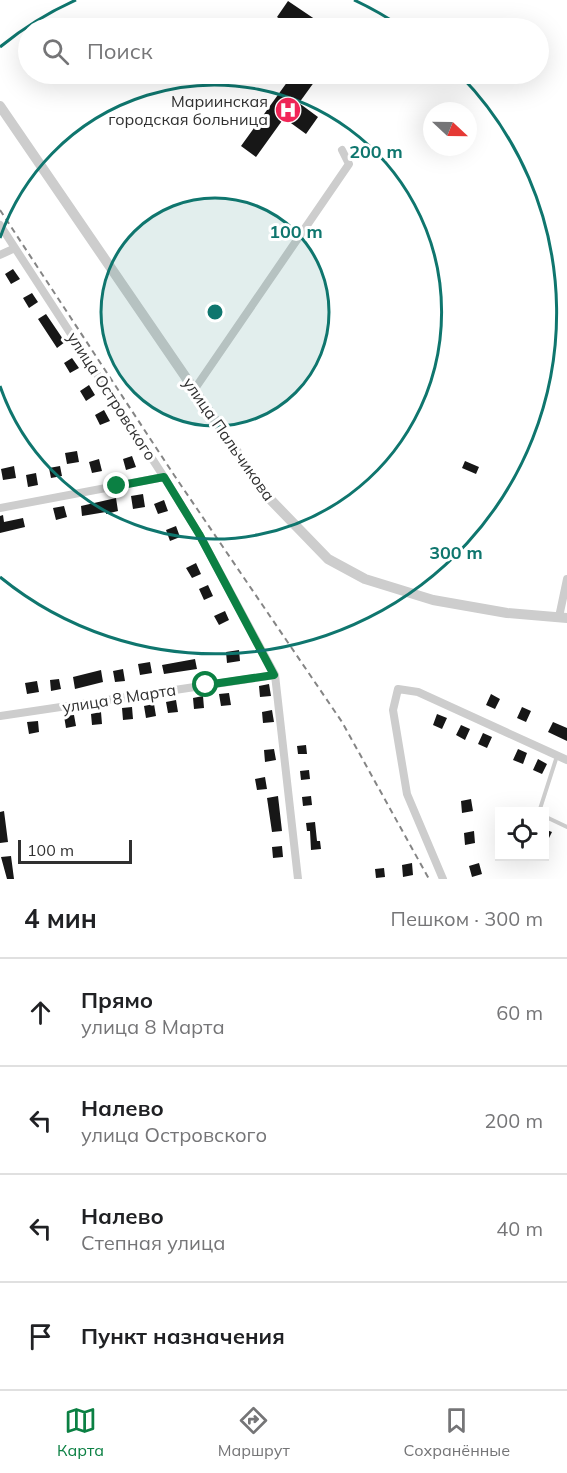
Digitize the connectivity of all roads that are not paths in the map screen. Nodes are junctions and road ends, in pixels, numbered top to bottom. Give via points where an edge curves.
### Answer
1 (0, 105) edge
2 (342, 150) dead end
3 (0, 225) edge
4 (15, 248) junction
5 (0, 255) edge
6 (194, 390) junction
7 (164, 477) junction
8 (0, 508) edge
9 (567, 579) edge
10 (563, 618) edge
11 (274, 675) junction
12 (0, 716) edge
13 (557, 756) junction
14 (567, 760) edge
15 (541, 807) edge
16 (549, 818) edge
17 (567, 827) edge
18 (298, 879) edge
19 (443, 879) edge

1 - 6 street, улица Пальчикова
2 - 6 street via 349,164
3 - 4 street, улица Островского
4 - 5 street
4 - 7 street, улица Островского
6 - 10 street, улица Пальчикова via 267,496 328,559 365,579 434,600
7 - 8 street
7 - 11 street, улица Островского
9 - 10 street
11 - 12 street, улица 8 Марта
11 - 18 street, улица Островского
13 - 14 street
13 - 15 lane
13 - 19 street via 418,692 398,689 393,710 407,794
16 - 17 lane

